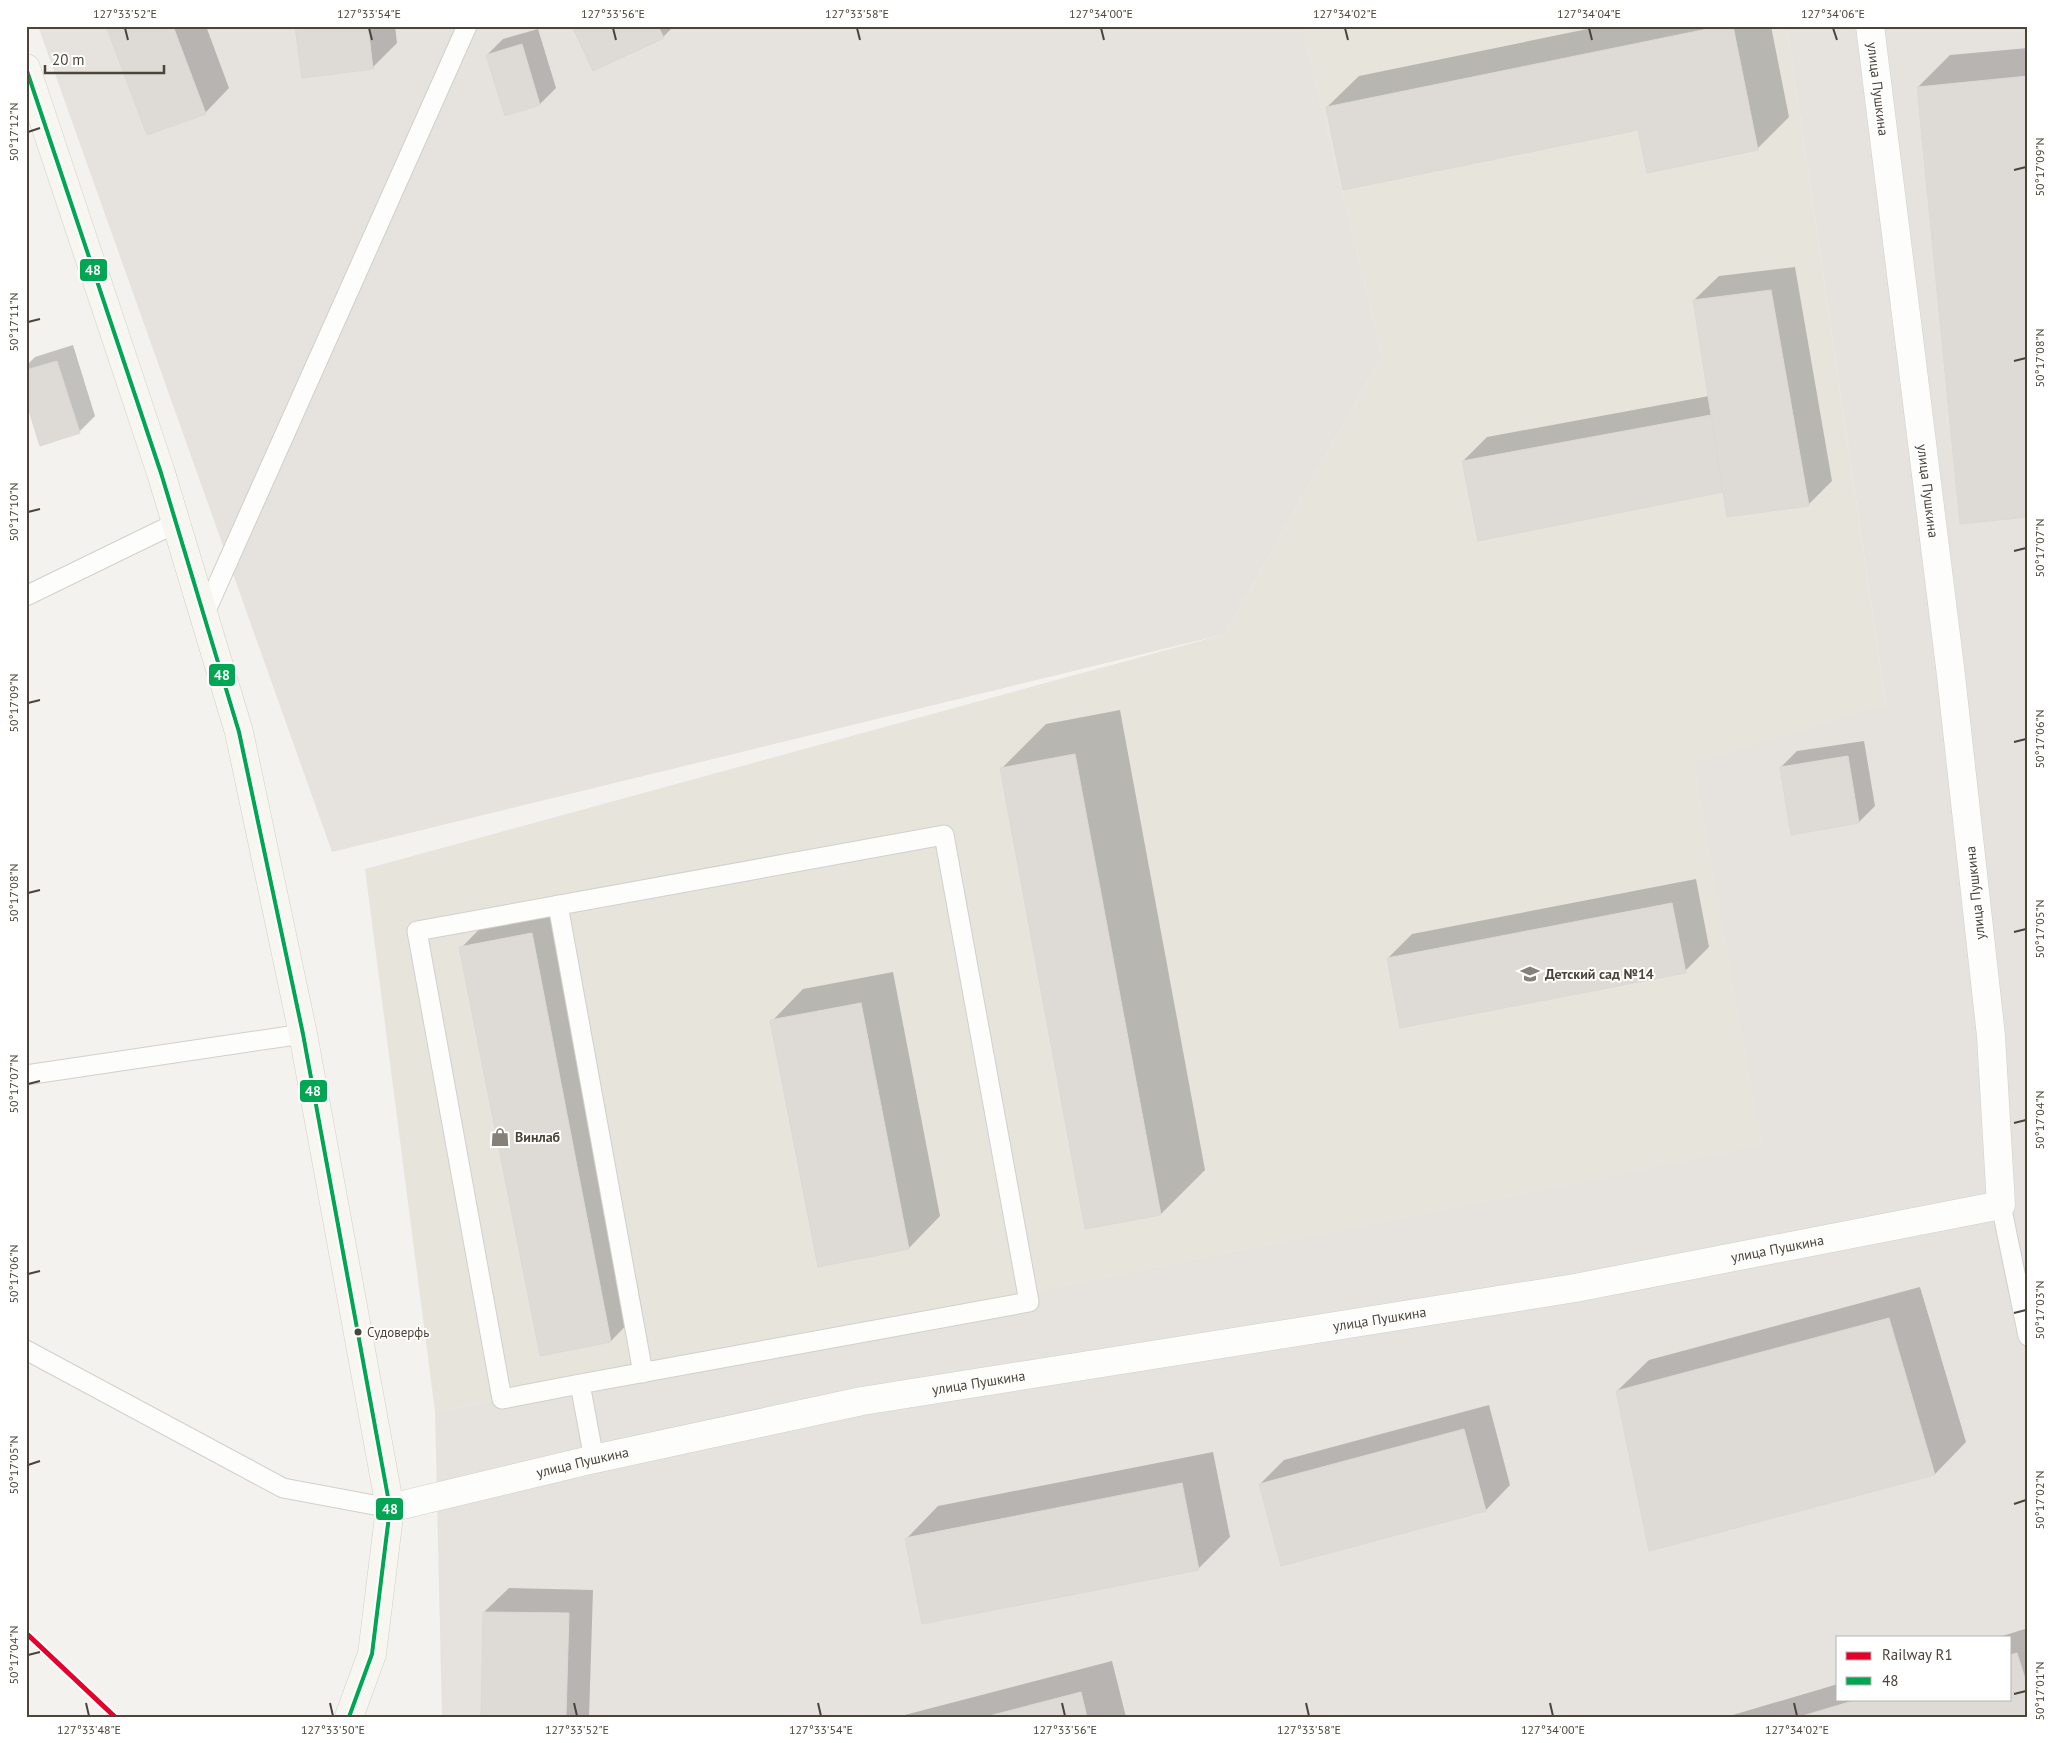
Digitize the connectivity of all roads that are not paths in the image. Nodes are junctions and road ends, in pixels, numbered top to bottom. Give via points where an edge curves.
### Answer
1 (467, 26) edge
2 (1870, 26) edge
3 (26, 68) edge
4 (176, 523) junction
5 (26, 596) edge
6 (204, 615) junction
7 (558, 905) junction
8 (303, 1034) junction
9 (26, 1076) edge
10 (2001, 1205) junction
11 (2028, 1336) edge
12 (26, 1350) edge
13 (643, 1373) junction
14 (580, 1384) junction
15 (594, 1459) junction
16 (390, 1508) junction
17 (349, 1717) edge

1 - 6 lane
2 - 10 street, улица Пушкина via 1950,667 1991,1036
3 - 4 street
4 - 5 lane
4 - 6 street
6 - 8 street via 239,732
7 - 13 lane
7 - 13 lane via 944,835 1029,1302
7 - 14 lane via 417,931 502,1399
8 - 9 lane
8 - 16 street
10 - 11 lane
10 - 15 street, улица Пушкина via 1575,1288 862,1401
12 - 16 lane via 283,1488
13 - 14 lane
14 - 15 lane
15 - 16 street, улица Пушкина
16 - 17 street via 372,1654

